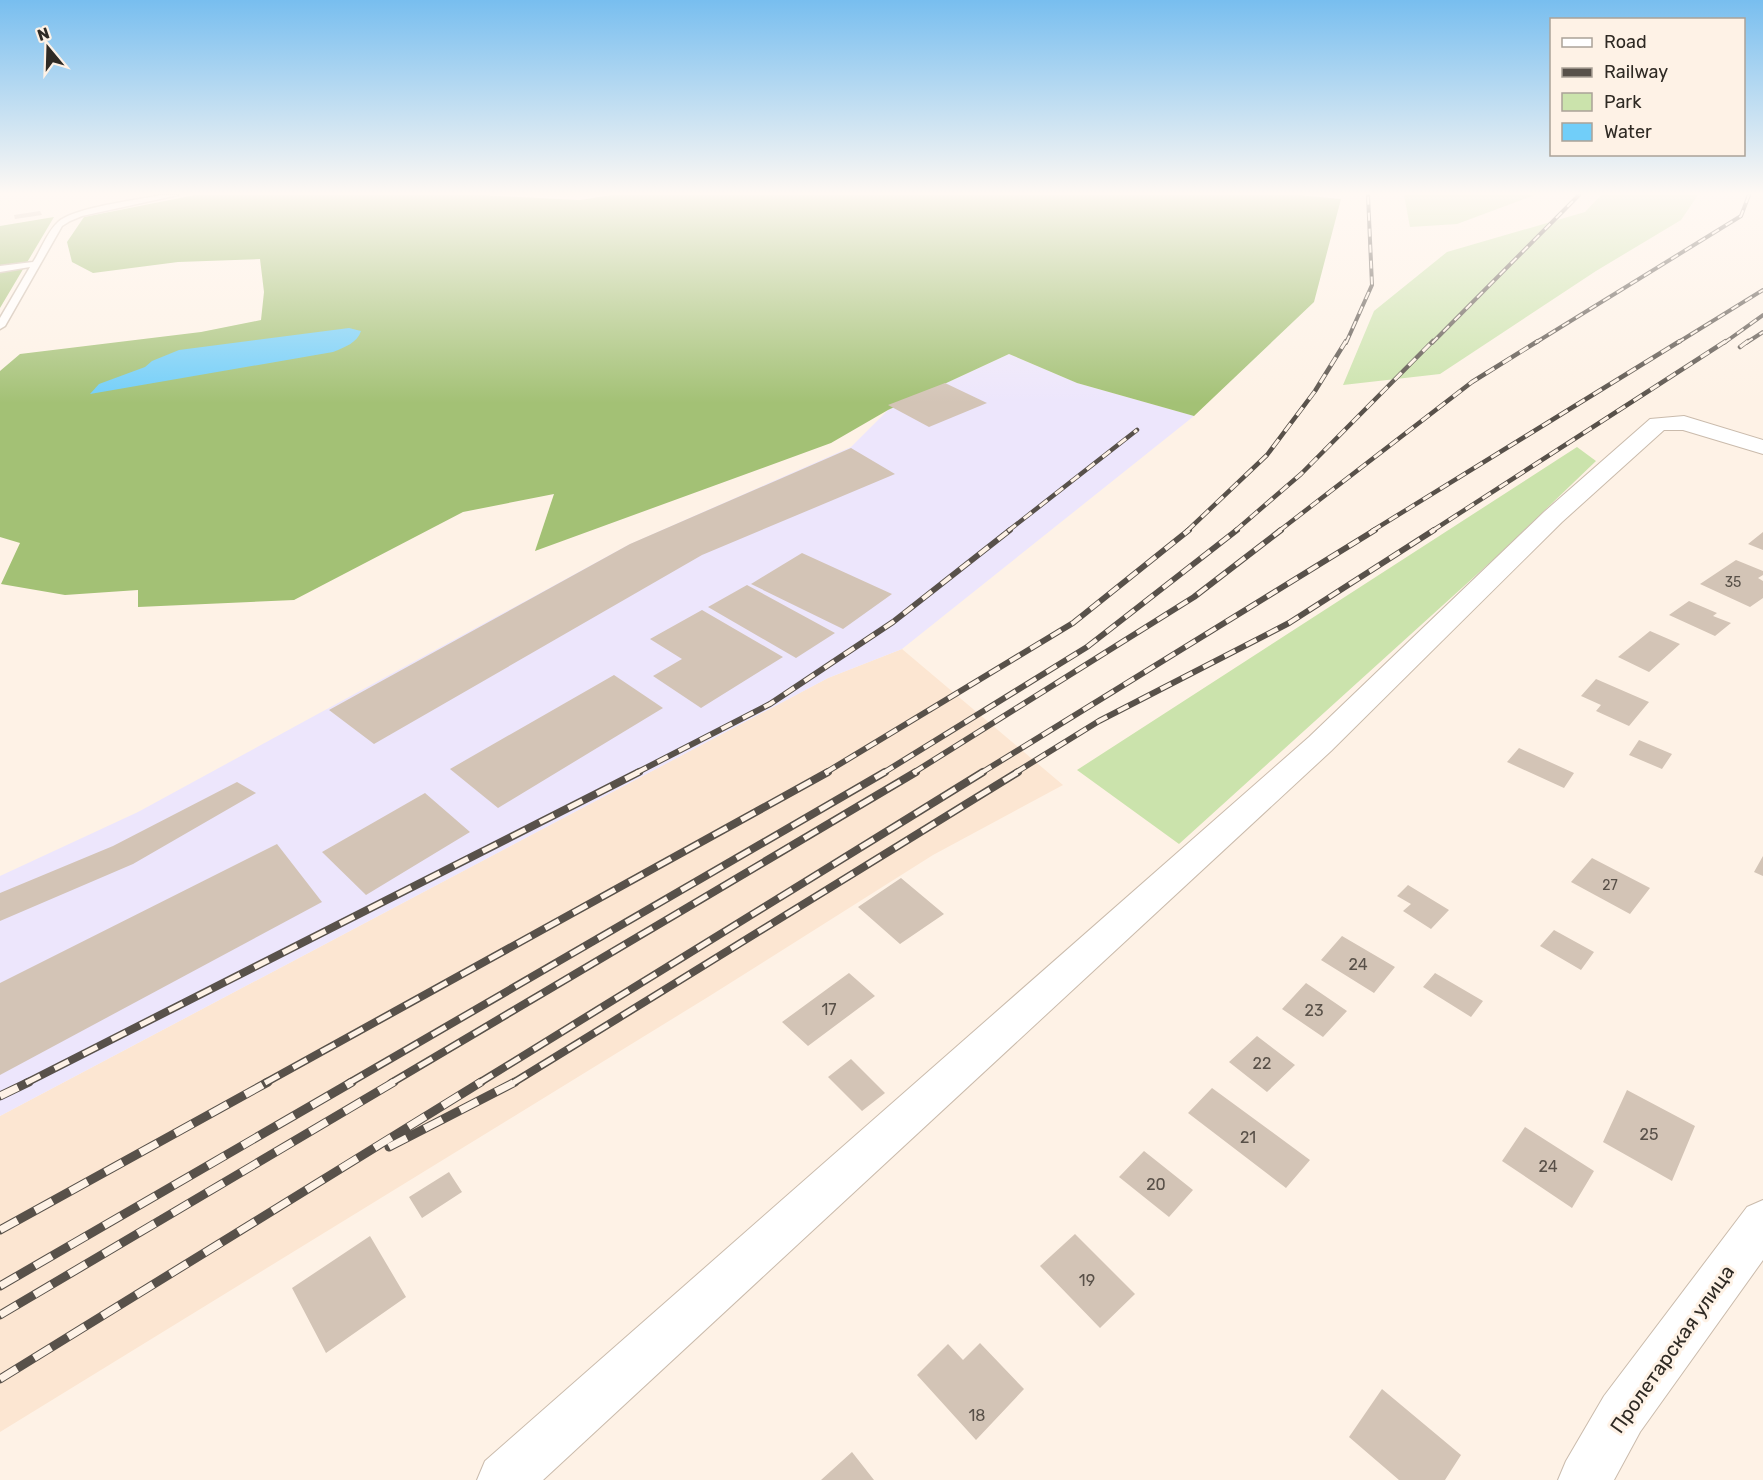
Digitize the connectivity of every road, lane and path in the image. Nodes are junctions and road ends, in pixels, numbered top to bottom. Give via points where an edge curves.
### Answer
1 (37, 264) joint
2 (0, 269) edge
3 (0, 326) edge
4 (1763, 447) edge
5 (1763, 1222) edge
6 (504, 1480) edge
7 (1585, 1480) edge

1 - 2 lane
1 - 3 lane
4 - 6 street via 1684,423 1658,424 1552,518 1320,744
5 - 7 street, Пролетарская улица via 1622,1413

